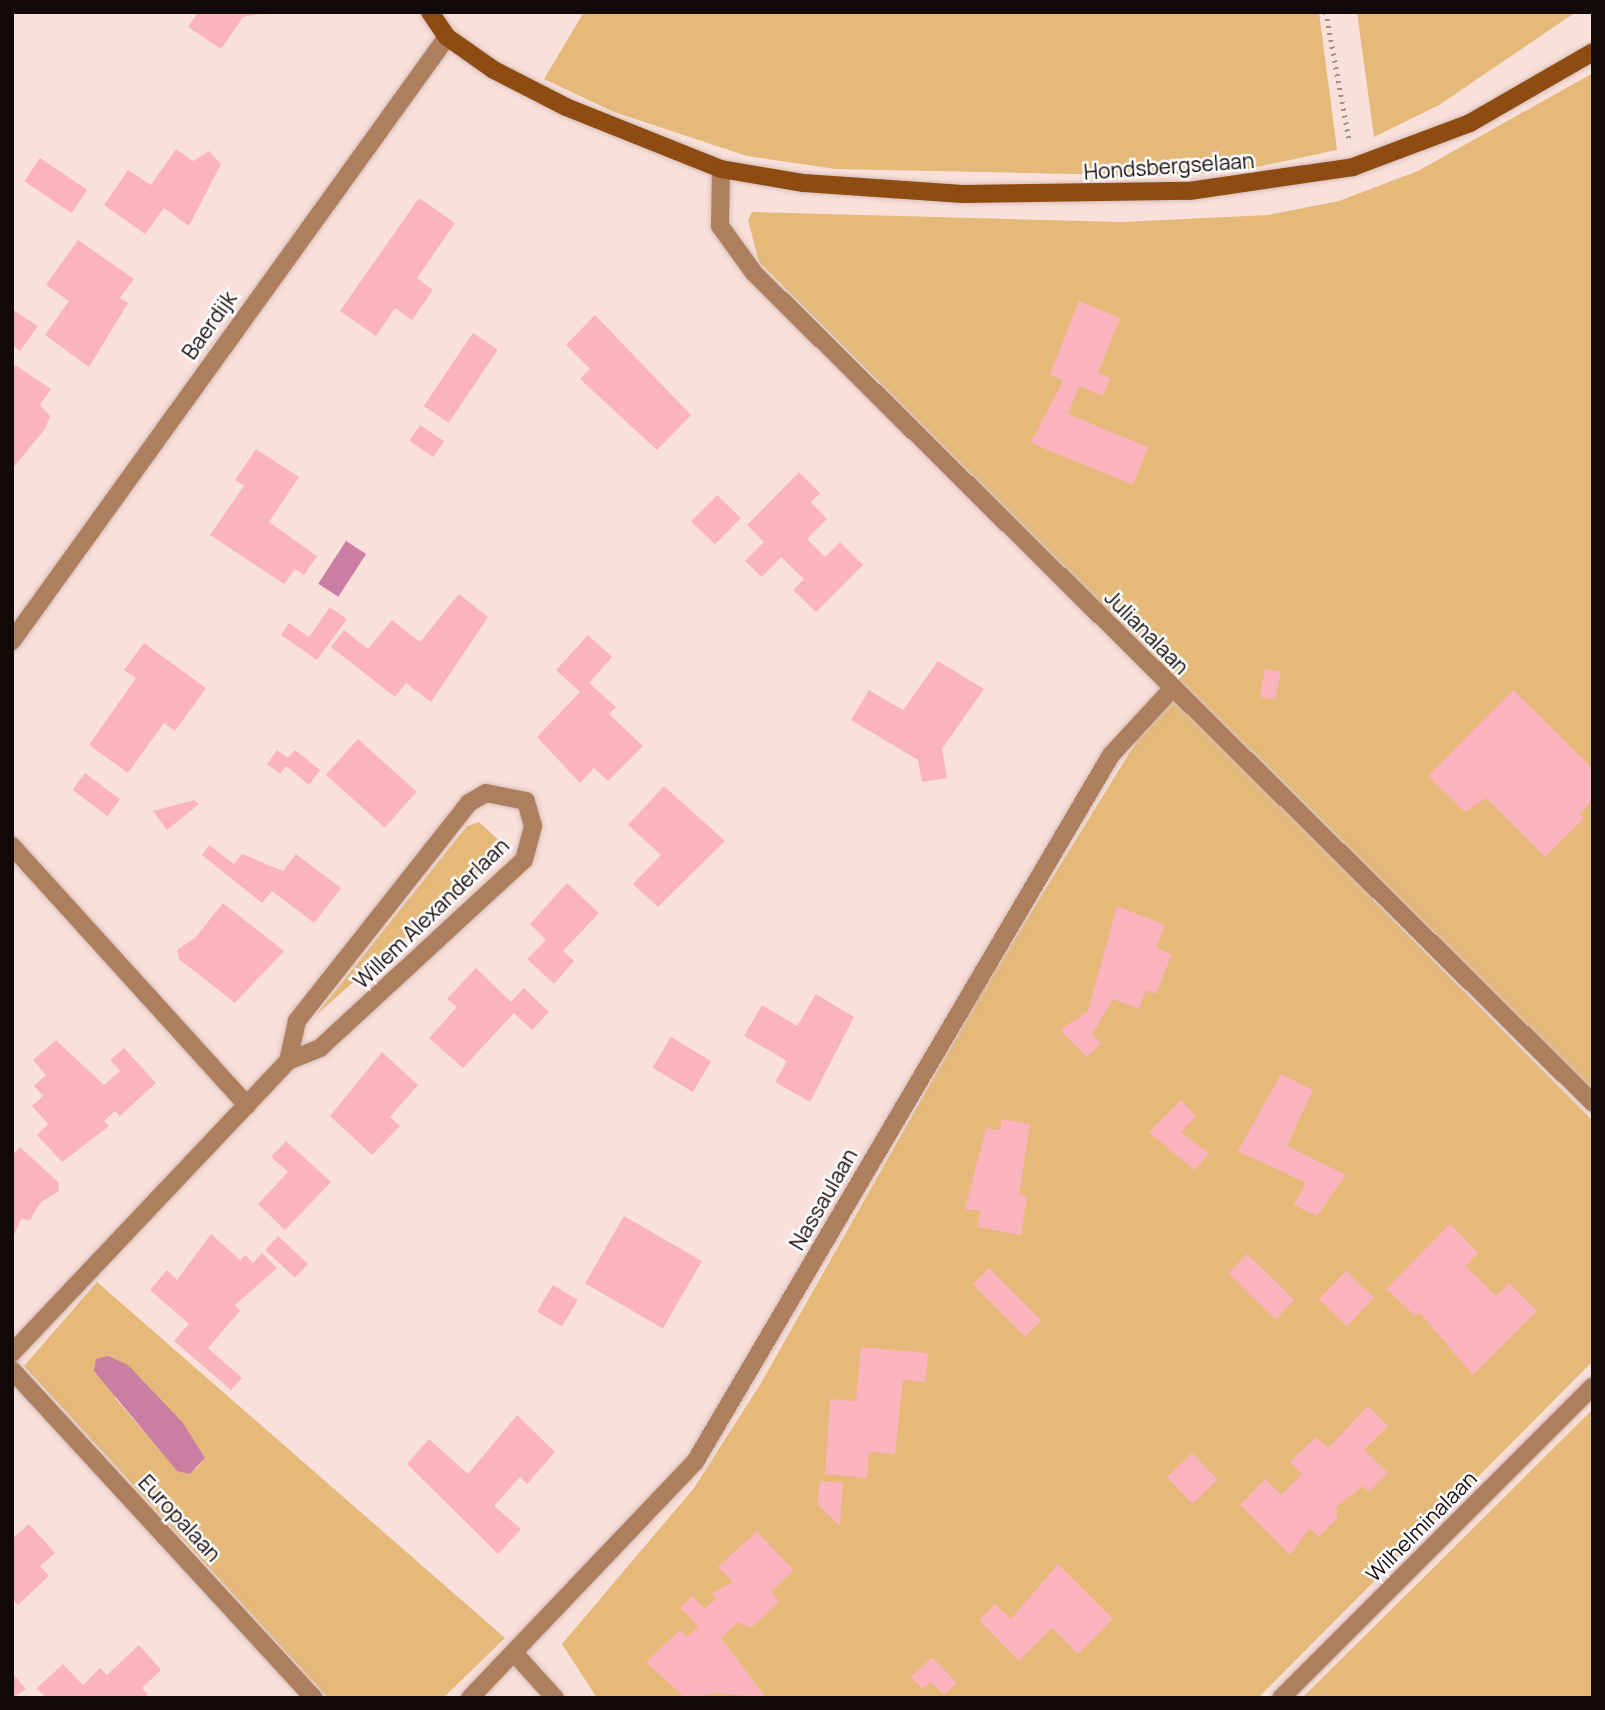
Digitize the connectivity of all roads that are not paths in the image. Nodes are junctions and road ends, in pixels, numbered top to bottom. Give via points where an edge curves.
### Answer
1 (430, 12) edge
2 (447, 37) junction
3 (1593, 52) edge
4 (721, 169) junction
5 (12, 641) edge
6 (1172, 689) junction
7 (12, 846) edge
8 (288, 1061) junction
9 (1593, 1103) edge
10 (247, 1105) junction
11 (12, 1353) edge
12 (12, 1370) edge
13 (1593, 1386) edge
14 (516, 1655) junction
15 (314, 1698) edge
16 (470, 1698) edge
17 (555, 1698) edge
18 (1281, 1698) edge

1 - 2 street
2 - 4 street, Hondsbergselaan via 566,107
2 - 5 street, Baerdijk
3 - 4 street, Hondsbergselaan via 1470,123 1353,167 1237,186 1098,195 936,193 804,183
4 - 6 street, Julianalaan via 720,226 733,250
6 - 9 street, Julianalaan
6 - 14 street, Nassaulaan via 1111,755 695,1462
7 - 10 street
8 - 8 street, Willem Alexanderlaan via 320,1048 524,860 533,826 526,802 486,793 469,803 296,1021
8 - 10 street, Willem Alexanderlaan
10 - 11 street, Willem Alexanderlaan
12 - 15 street, Europalaan
13 - 18 street, Wilhelminalaan
14 - 16 street, Nassaulaan
14 - 17 street

